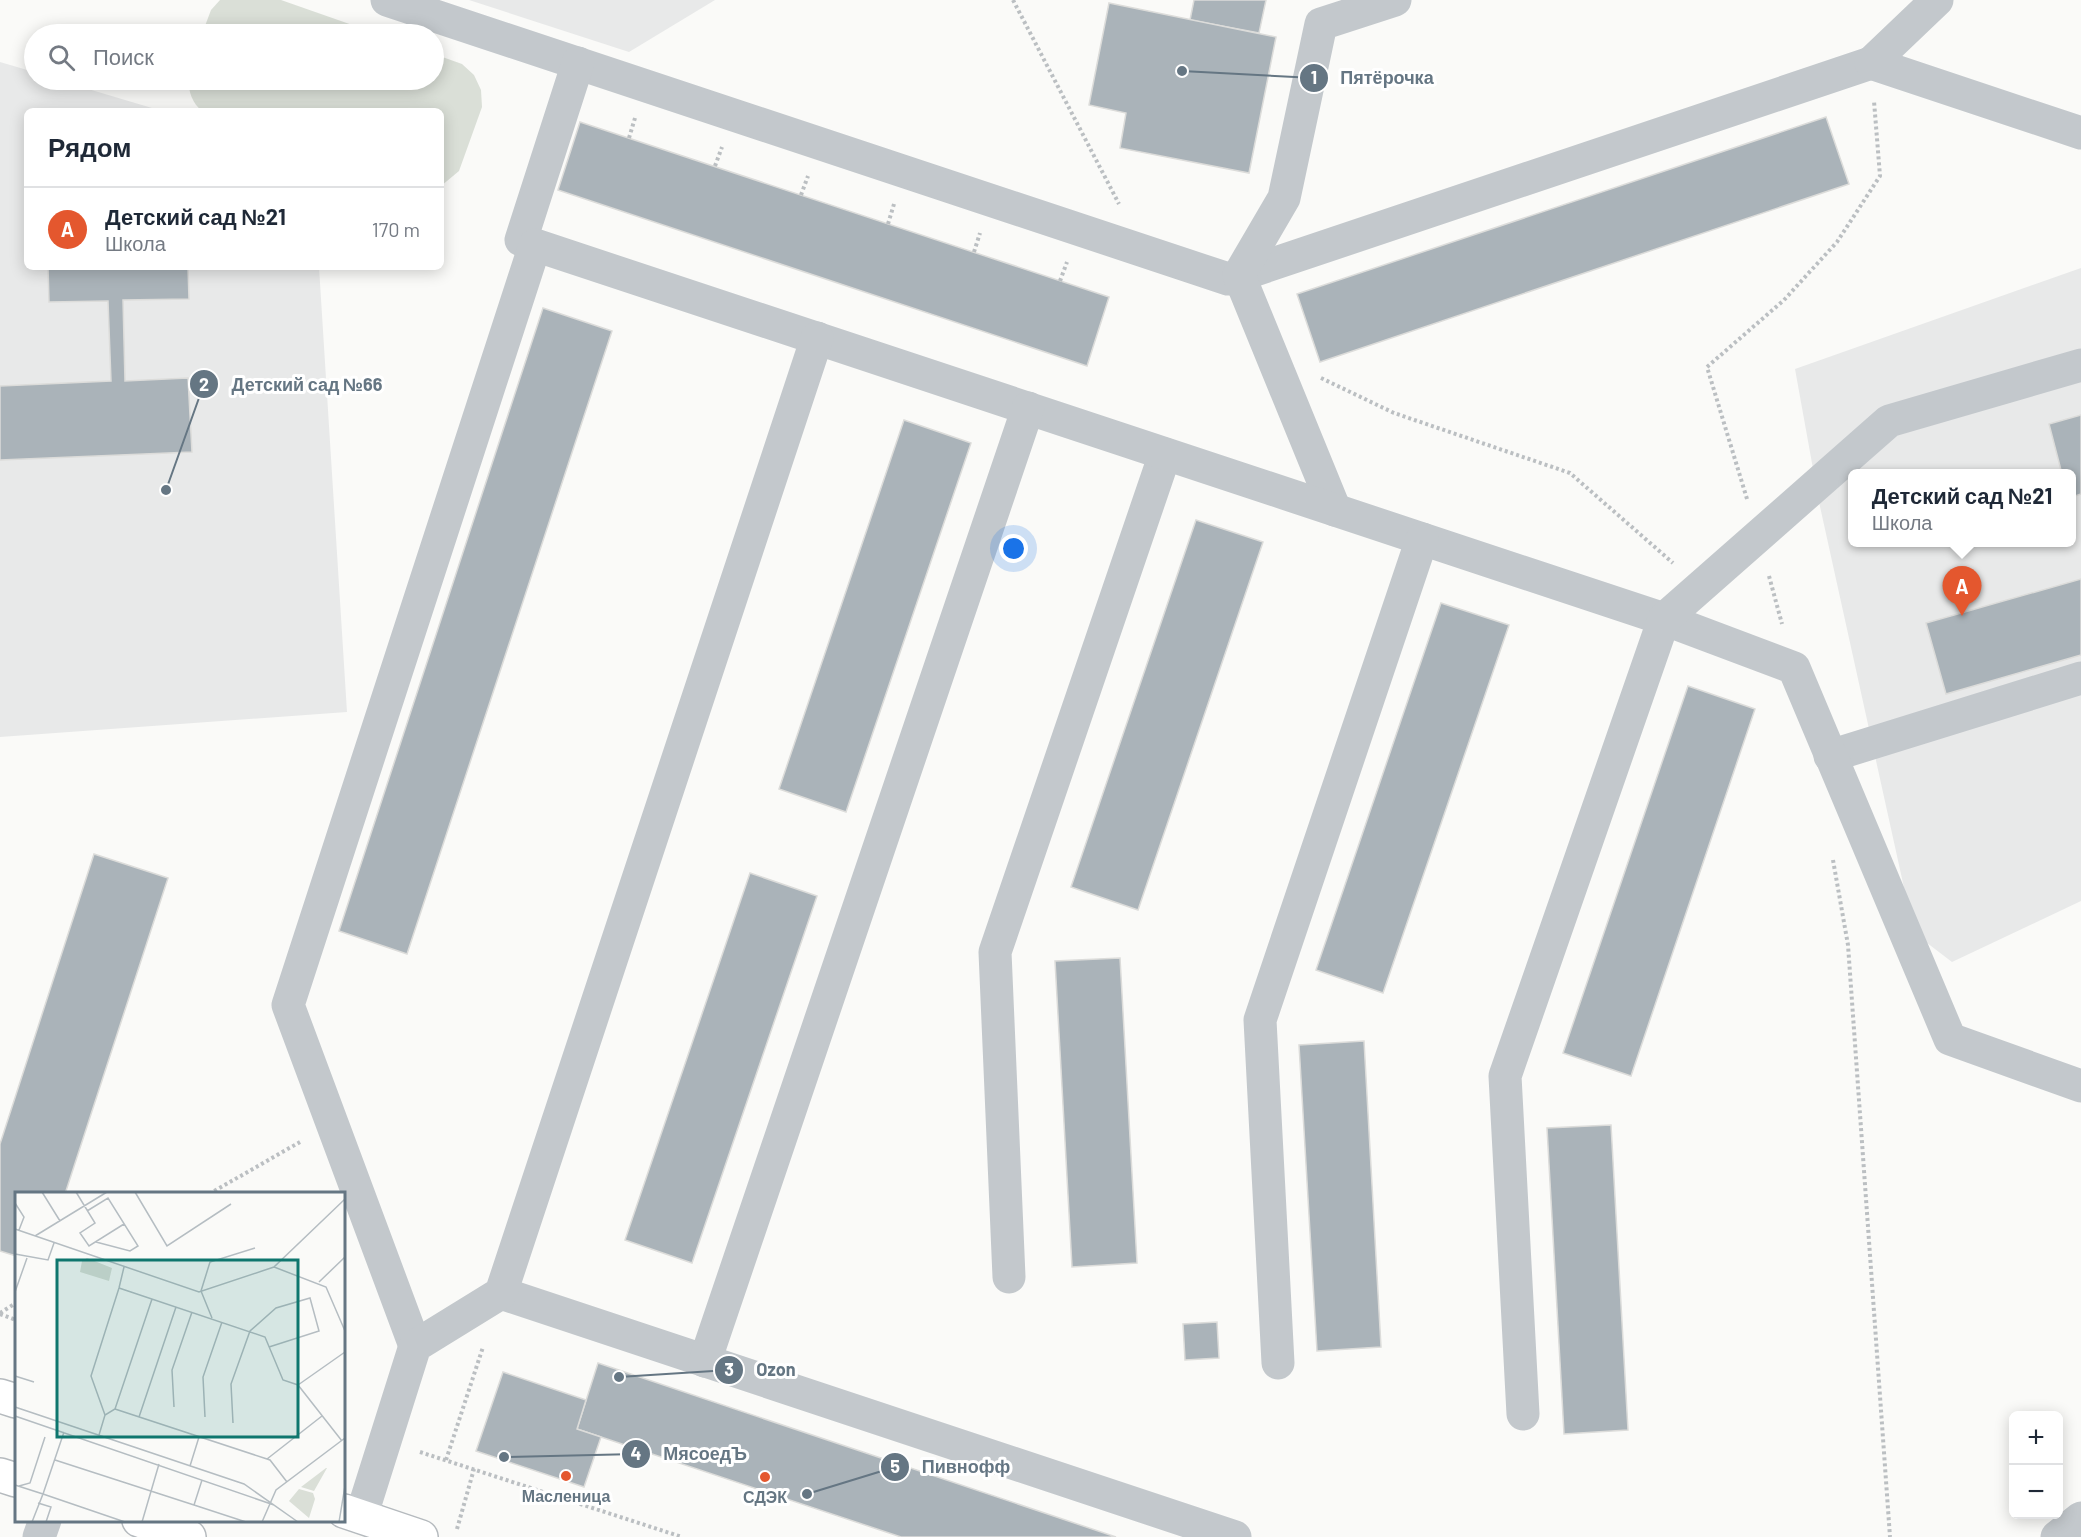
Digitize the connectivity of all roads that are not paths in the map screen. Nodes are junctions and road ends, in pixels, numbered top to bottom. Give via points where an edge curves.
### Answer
1 (387, 0) edge
2 (1395, 0) edge
3 (1937, 0) edge
4 (578, 63) junction
5 (1871, 63) junction
6 (2081, 133) edge
7 (536, 245) junction
8 (1239, 275) junction
9 (817, 338) junction
10 (2081, 365) edge
11 (1028, 408) junction
12 (1165, 454) junction
13 (1335, 510) junction
14 (1422, 539) junction
15 (1664, 620) junction
16 (2081, 678) edge
17 (1830, 756) junction
18 (2081, 1086) edge
19 (1009, 1277) dead end
20 (501, 1293) junction
21 (415, 1346) junction
22 (705, 1361) junction
23 (1278, 1363) dead end
24 (0, 1396) edge
25 (15, 1401) edge
26 (1523, 1414) dead end
27 (0, 1475) edge
28 (15, 1480) edge
29 (352, 1514) edge
30 (2081, 1518) edge
31 (45, 1522) edge
32 (142, 1522) edge
33 (1228, 1536) edge
34 (39, 1537) edge
35 (189, 1537) edge
36 (421, 1537) edge
37 (2057, 1537) edge

1 - 4 lane
2 - 8 lane via 1321,24 1284,198
3 - 5 lane
4 - 7 lane via 520,240
4 - 8 lane via 1228,279
5 - 6 lane
5 - 8 lane
7 - 9 lane
7 - 21 lane via 288,1005
8 - 13 lane
9 - 11 lane
9 - 20 lane
10 - 15 lane via 1889,421
11 - 12 lane
11 - 22 lane
12 - 13 lane
12 - 19 lane via 995,952
13 - 14 lane
14 - 15 lane
14 - 23 lane via 1260,1020
15 - 17 lane via 1794,668
15 - 26 lane via 1505,1076
16 - 17 lane
17 - 18 lane via 1950,1039
20 - 21 lane
20 - 22 lane
21 - 29 lane via 384,1440
22 - 33 lane
24 - 25 main road
27 - 28 main road
29 - 36 main road
30 - 37 lane
31 - 34 lane
32 - 35 main road

